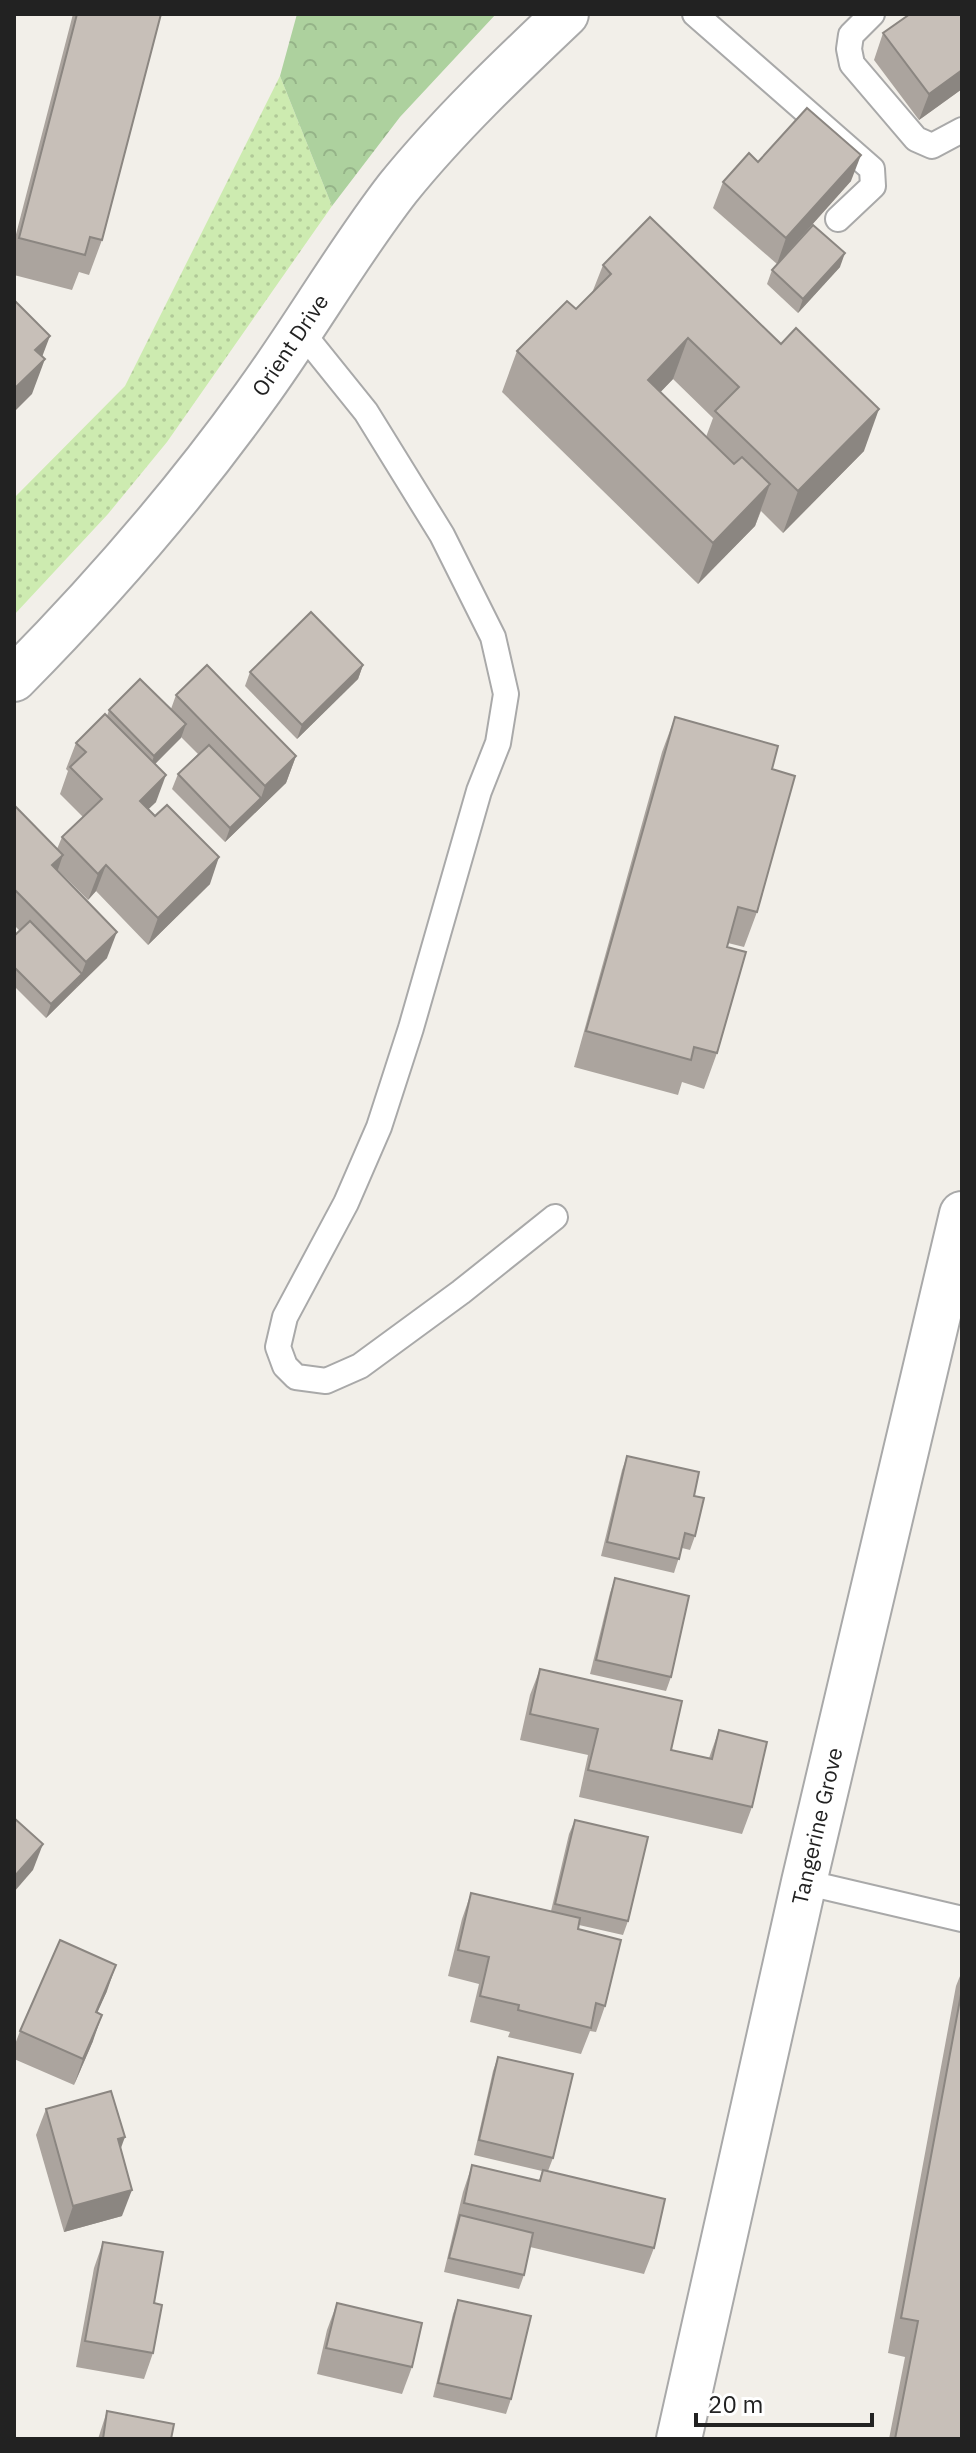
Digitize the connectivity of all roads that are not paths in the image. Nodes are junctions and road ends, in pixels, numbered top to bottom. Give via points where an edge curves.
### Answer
1 (566, 14) edge
2 (695, 14) edge
3 (872, 14) edge
4 (962, 130) edge
5 (838, 219) dead end
6 (300, 330) junction
7 (14, 679) edge
8 (962, 1214) edge
9 (555, 1217) dead end
10 (804, 1882) junction
11 (962, 1919) edge
12 (679, 2439) edge

1 - 6 street, Orient Drive via 488,87 398,189
2 - 5 lane via 872,169 873,186
3 - 4 lane via 851,35 852,64 916,139 932,146
6 - 7 street, Orient Drive via 167,512
6 - 9 lane via 366,412 442,535 493,637 506,694 498,743 379,1127 346,1203 285,1317 278,1347 285,1366 296,1377 326,1381 360,1366
8 - 10 street, Tangerine Grove
10 - 11 lane
10 - 12 street, Tangerine Grove

